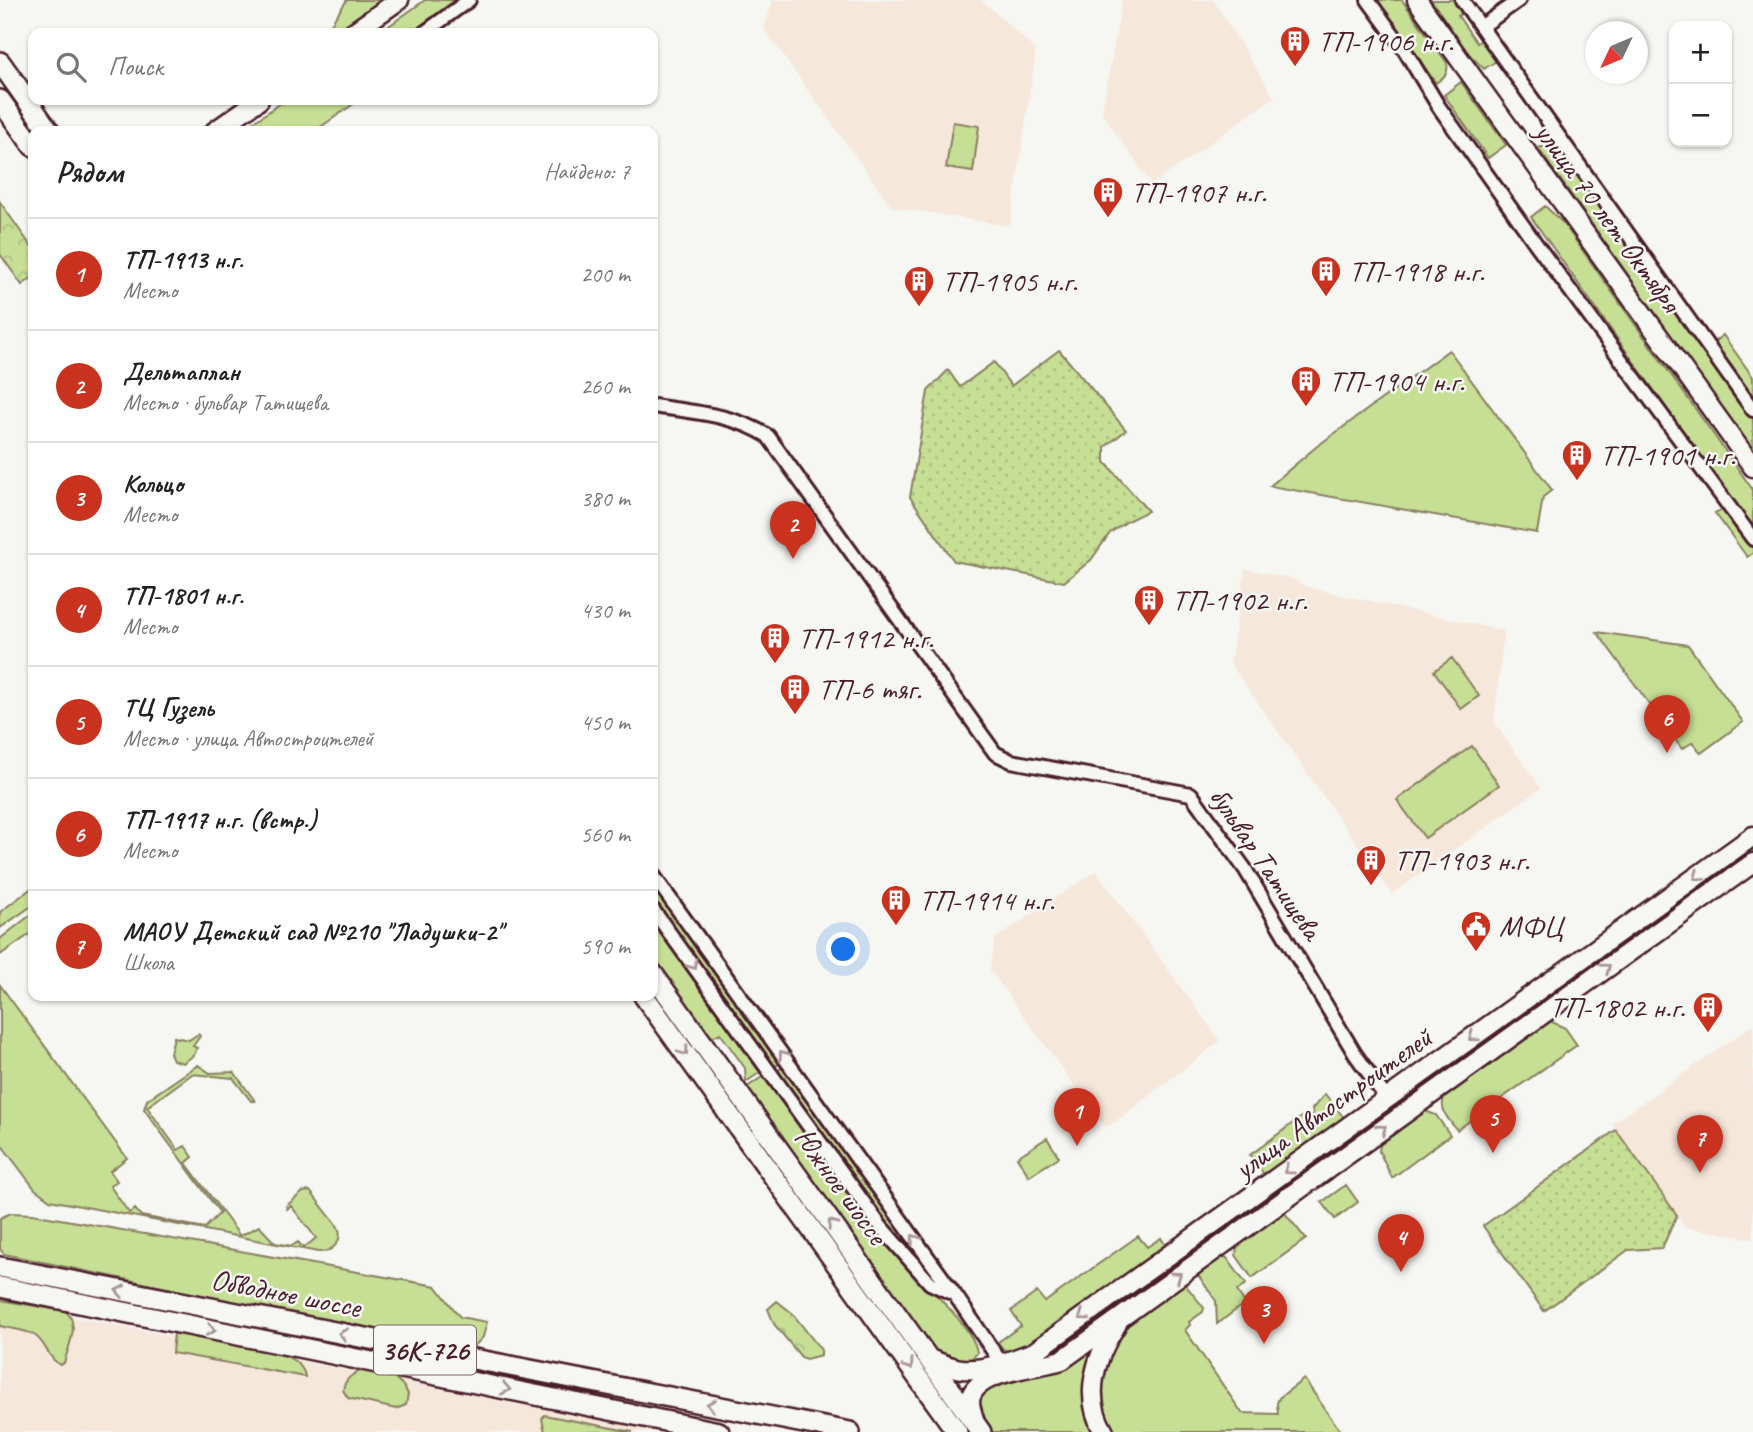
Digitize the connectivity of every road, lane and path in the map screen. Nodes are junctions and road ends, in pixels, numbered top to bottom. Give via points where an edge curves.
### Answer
1 (399, 0) edge
2 (469, 0) edge
3 (1368, 0) edge
4 (1417, 0) edge
5 (1462, 0) edge
6 (1519, 0) edge
7 (1481, 27) junction
8 (359, 28) edge
9 (431, 28) edge
10 (0, 62) edge
11 (0, 100) edge
12 (28, 101) edge
13 (31, 105) edge
14 (252, 105) edge
15 (45, 126) edge
16 (222, 126) edge
17 (28, 139) edge
18 (658, 407) edge
19 (1753, 410) edge
20 (1753, 467) edge
21 (1753, 539) edge
22 (1753, 836) edge
23 (1750, 869) edge
24 (658, 882) edge
25 (658, 917) edge
26 (658, 981) edge
27 (648, 1001) edge
28 (1500, 1017) junction
29 (1513, 1035) junction
30 (1387, 1099) junction
31 (0, 1267) edge
32 (0, 1287) edge
33 (1120, 1290) junction
34 (955, 1295) junction
35 (1128, 1311) junction
36 (929, 1359) junction
37 (1005, 1368) junction
38 (971, 1429) edge
39 (719, 1432) edge
40 (850, 1432) edge
41 (1104, 1432) edge

1 - 8 main road
2 - 9 street
3 - 21 street via 1438,107
4 - 20 main road, улица 70 лет Октября
5 - 7 street
6 - 7 street
7 - 19 street
10 - 12 main road
11 - 17 main road
13 - 15 main road
14 - 16 main road
18 - 30 street, бульвар Татищева via 721,416 768,436 995,752 1011,761 1191,793 1245,869 1355,1054
22 -> 28 main road, улица Автостроителей
29 -> 23 main road, улица Автостроителей
34 -> 24 street
25 -> 34 street via 882,1228 930,1283
36 -> 26 main road, Южное шоссе
27 -> 38 main road, Южное шоссе
28 - 29 main road
28 -> 30 main road, улица Автостроителей
35 -> 29 main road, улица Автостроителей
30 -> 33 main road, улица Автостроителей
40 -> 31 main road, Обводное шоссе / 36К-726
32 -> 39 main road, Обводное шоссе / 36К-726
33 - 35 main road
33 -> 37 main road, улица Автостроителей
34 - 37 street
35 - 37 main road, улица Автостроителей via 1062,1360
35 - 41 main road, улица Автостроителей via 1105,1345 1094,1375 1093,1403
36 - 37 main road, улица Автостроителей via 959,1369
36 - 38 main road, Южное шоссе
37 - 38 main road, улица Автостроителей via 976,1387 970,1398

